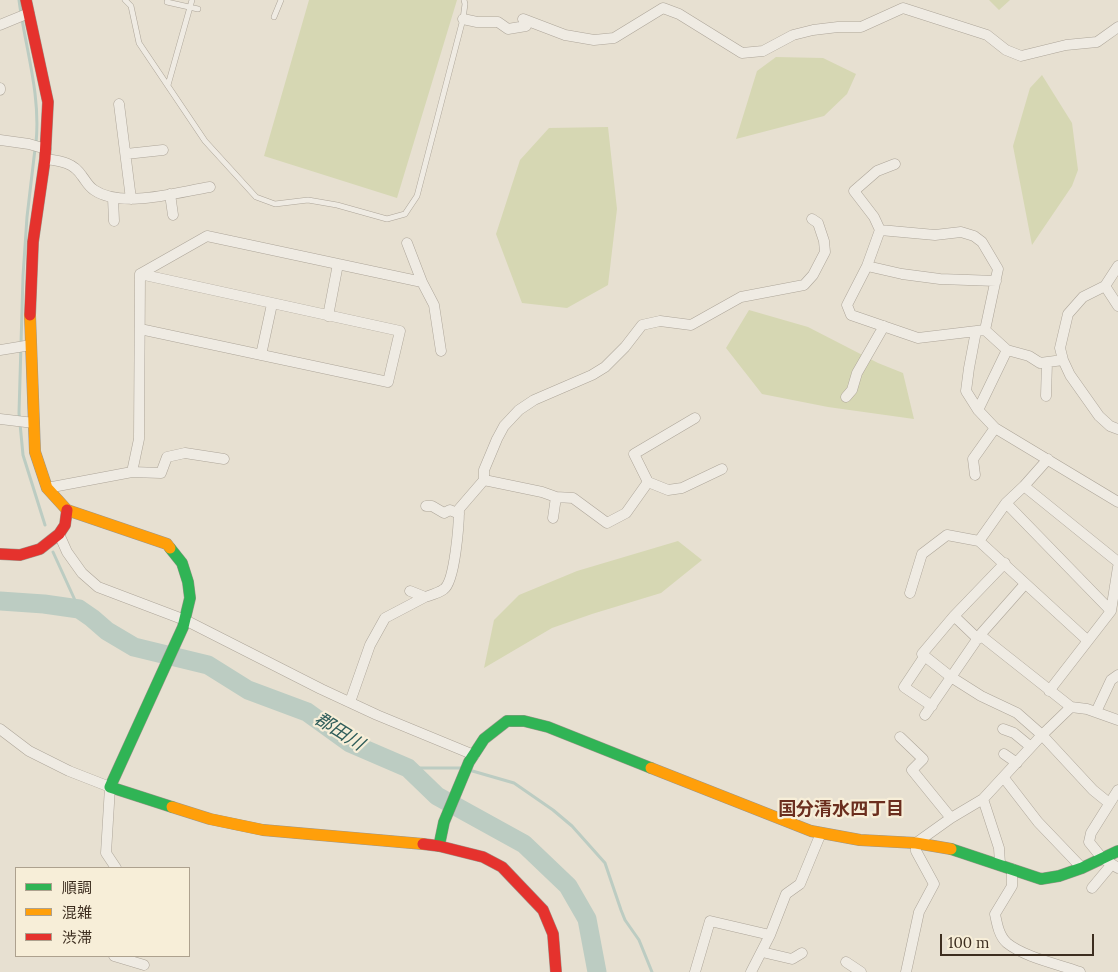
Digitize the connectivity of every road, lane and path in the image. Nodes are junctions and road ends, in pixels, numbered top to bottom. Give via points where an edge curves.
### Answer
1 (26, 0) edge
2 (125, 0) edge
3 (192, 0) edge
4 (281, 0) edge
5 (464, 0) edge
6 (167, 2) dead end
7 (190, 8) junction
8 (198, 9) dead end
9 (28, 13) junction
10 (274, 17) dead end
11 (463, 19) junction
12 (0, 25) edge
13 (1118, 27) edge
14 (168, 85) junction
15 (119, 104) dead end
16 (0, 140) edge
17 (163, 150) dead end
18 (44, 152) junction
19 (126, 154) junction
20 (895, 164) dead end
21 (210, 187) dead end
22 (170, 194) junction
23 (113, 198) junction
24 (131, 199) junction
25 (173, 215) dead end
26 (812, 219) dead end
27 (114, 221) dead end
28 (880, 230) junction
29 (407, 243) dead end
30 (338, 264) junction
31 (867, 266) junction
32 (1118, 266) edge
33 (140, 274) junction
34 (996, 281) junction
35 (422, 282) junction
36 (1105, 286) junction
37 (272, 304) junction
38 (1118, 306) edge
39 (328, 316) junction
40 (884, 326) junction
41 (140, 329) junction
42 (981, 330) junction
43 (27, 346) junction
44 (5, 349) edge
45 (1007, 350) junction
46 (441, 351) dead end
47 (261, 354) junction
48 (1062, 360) junction
49 (1047, 362) junction
50 (1046, 396) dead end
51 (846, 397) dead end
52 (978, 410) junction
53 (695, 418) dead end
54 (0, 420) edge
55 (30, 422) junction
56 (995, 428) junction
57 (1118, 429) edge
58 (224, 459) dead end
59 (1048, 459) junction
60 (722, 469) dead end
61 (132, 472) junction
62 (976, 475) dead end
63 (484, 480) junction
64 (648, 482) junction
65 (1024, 486) junction
66 (47, 488) junction
67 (556, 497) junction
68 (1006, 502) junction
69 (1118, 502) edge
70 (426, 506) dead end
71 (67, 510) junction
72 (459, 514) junction
73 (552, 518) dead end
74 (59, 534) junction
75 (979, 541) junction
76 (0, 554) edge
77 (1118, 562) edge
78 (1005, 563) junction
79 (1117, 574) edge
80 (1025, 584) junction
81 (410, 591) dead end
82 (910, 593) dead end
83 (425, 597) junction
84 (1111, 611) junction
85 (954, 616) junction
86 (184, 623) junction
87 (979, 637) junction
88 (1087, 640) junction
89 (924, 657) junction
90 (1118, 675) edge
91 (951, 677) junction
92 (1050, 691) junction
93 (350, 702) junction
94 (932, 706) junction
95 (1071, 707) junction
96 (1096, 712) junction
97 (925, 715) dead end
98 (1118, 720) edge
99 (0, 729) edge
100 (1003, 729) dead end
101 (1042, 735) junction
102 (900, 737) dead end
103 (1031, 747) junction
104 (1004, 754) dead end
105 (471, 758) junction
106 (1017, 763) junction
107 (1004, 778) junction
108 (110, 787) junction
109 (1118, 790) edge
110 (983, 799) junction
111 (1109, 803) junction
112 (951, 818) junction
113 (821, 833) junction
114 (916, 843) junction
115 (439, 846) junction
116 (1118, 851) edge
117 (1111, 863) edge
118 (1000, 864) junction
119 (115, 867) edge
120 (1082, 868) junction
121 (1012, 869) junction
122 (1092, 888) dead end
123 (770, 935) junction
124 (762, 952) junction
125 (802, 953) dead end
126 (118, 957) edge
127 (846, 962) dead end
128 (144, 964) edge
129 (556, 972) edge
130 (695, 972) edge
131 (751, 972) edge
132 (861, 972) edge
133 (906, 972) edge
134 (1080, 972) edge

1 - 9 street
2 - 14 lane via 131,6 139,43
3 - 7 lane
4 - 10 lane
5 - 11 lane
6 - 7 lane
7 - 8 lane
7 - 14 lane
9 - 12 street
9 - 18 street via 48,102
11 - 13 street via 498,22 508,30 526,26 524,20 565,35 594,40 614,38 664,8 742,53 763,51 793,35 813,30 861,26 903,8 987,35 1006,50 1021,56 1066,45 1098,42
11 - 14 lane via 417,196 405,214 387,219 308,200 275,204 256,197 205,140
15 - 19 street
16 - 18 street via 29,144
17 - 19 street
18 - 23 street via 81,174 95,191
18 - 43 street via 33,242
19 - 24 street
20 - 28 street via 877,171 854,191
21 - 22 street
22 - 24 street
22 - 25 street
23 - 24 street
23 - 27 street
26 - 63 street via 818,223 825,252 814,274 804,285 740,297 691,325 660,320 642,325 625,347 592,375 534,400 519,410 497,439 484,470
28 - 31 street
28 - 34 street via 935,235 962,232 974,236 982,242 998,269
29 - 35 street
30 - 33 street via 207,236
30 - 35 street
30 - 39 street
31 - 34 street via 940,279
31 - 40 street via 847,306 851,315
32 - 36 street
33 - 37 street
33 - 41 street
34 - 42 street
35 - 46 street via 434,305
36 - 38 street
36 - 48 street via 1083,297 1068,314 1060,348
37 - 39 street
37 - 47 street
39 - 47 street via 400,331 388,382
40 - 42 street via 918,338
40 - 51 street
41 - 47 street
41 - 61 street via 139,439
42 - 45 street
42 - 52 street via 969,368 966,392
43 - 44 street
43 - 55 street
45 - 49 street via 1040,363
45 - 52 street
48 - 49 street
48 - 57 street via 1099,416
49 - 50 street
52 - 56 street
53 - 64 street via 634,454
54 - 55 street
55 - 66 street via 35,452
56 - 59 street
56 - 62 street via 973,460
58 - 61 street via 185,452 167,457 161,473
59 - 65 street
59 - 69 street
60 - 64 street via 682,488 668,490
61 - 66 street
63 - 67 street
63 - 72 street via 459,509
64 - 67 street via 626,513 607,523 574,498
65 - 68 street
65 - 77 street
66 - 71 street
67 - 73 street
68 - 75 street
68 - 84 street
70 - 72 street via 444,513 450,510
71 - 74 street via 65,525
71 - 86 street via 167,544 182,563 188,582 190,598
72 - 83 street via 450,580 444,589
74 - 76 street via 40,549 20,555
74 - 86 street via 82,573 98,587
75 - 78 street
75 - 82 street via 947,536 922,554
78 - 80 street
78 - 85 street
79 - 84 street
80 - 87 street
80 - 88 street
81 - 83 street
83 - 93 street via 385,618 370,645
84 - 88 street
85 - 87 street
85 - 89 street via 922,654
86 - 93 street
86 - 108 street
87 - 91 street
87 - 92 street
88 - 92 street
89 - 91 street
89 - 94 street via 904,687
90 - 96 street via 1111,680
91 - 94 street
91 - 101 street via 1016,713
92 - 95 street
93 - 105 street
94 - 97 street
95 - 96 street
95 - 101 street
96 - 98 street
99 - 108 street via 29,751
100 - 103 street via 1014,733
101 - 103 street
101 - 111 street
102 - 112 street via 923,759 912,770
103 - 106 street
104 - 106 street
105 - 113 street via 484,739 506,720 524,720
105 - 115 street via 444,822
106 - 107 street
107 - 110 street
107 - 120 street via 1038,822
108 - 115 street via 210,819 263,830
108 - 119 street via 106,853
109 - 111 street
110 - 112 street
110 - 118 street via 1000,848
111 - 117 street via 1089,842
112 - 114 street
113 - 114 street via 860,840
113 - 123 street via 800,884 786,894
114 - 118 street via 953,849
114 - 133 street via 916,851 934,884 919,912
115 - 129 street via 483,857 502,867 543,910 553,934
116 - 117 street
117 - 120 street
117 - 122 street
118 - 121 street
120 - 121 street via 1040,879
121 - 134 street via 1012,886 995,914 1006,942 1023,952
123 - 124 street
123 - 130 street via 710,921
124 - 125 street via 792,959
124 - 131 street
126 - 128 street
127 - 132 street

